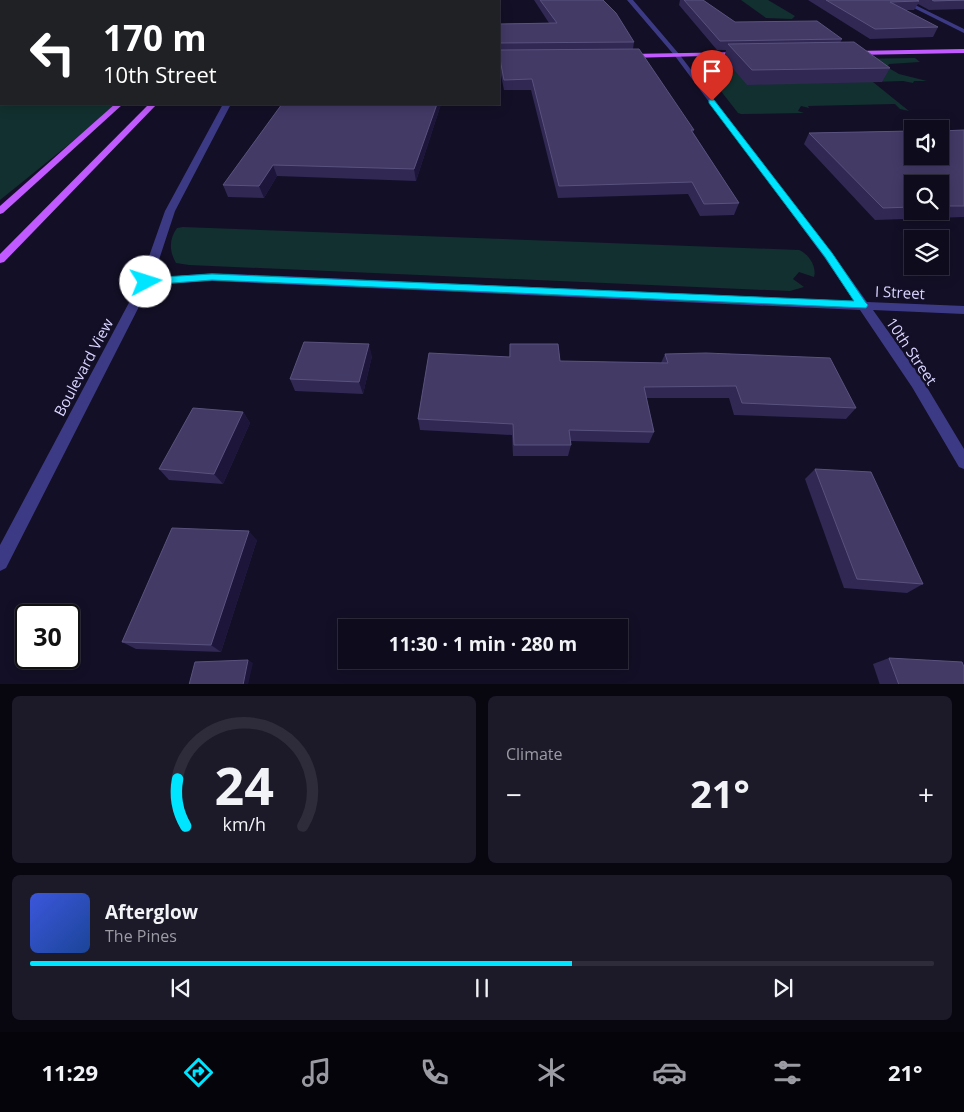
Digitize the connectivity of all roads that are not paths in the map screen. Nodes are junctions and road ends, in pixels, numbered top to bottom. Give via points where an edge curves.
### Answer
1 (630, 0) edge
2 (901, 0) edge
3 (964, 31) edge
4 (964, 51) edge
5 (850, 53) edge
6 (744, 54) edge
7 (677, 55) junction
8 (620, 56) edge
9 (118, 105) edge
10 (152, 105) edge
11 (226, 105) edge
12 (0, 211) edge
13 (0, 260) edge
14 (146, 282) junction
15 (862, 305) junction
16 (964, 310) edge
17 (964, 462) edge
18 (0, 562) edge

1 - 7 street, 10th Street
2 - 3 street
4 - 5 main road
6 - 7 main road
7 - 8 main road
7 - 15 street, 10th Street
9 - 12 main road
10 - 13 main road
11 - 14 street, Boulevard View via 170,211
14 - 15 street, I Street via 212,277
14 - 18 street, Boulevard View
15 - 16 street, I Street
15 - 17 street, 10th Street via 918,384

